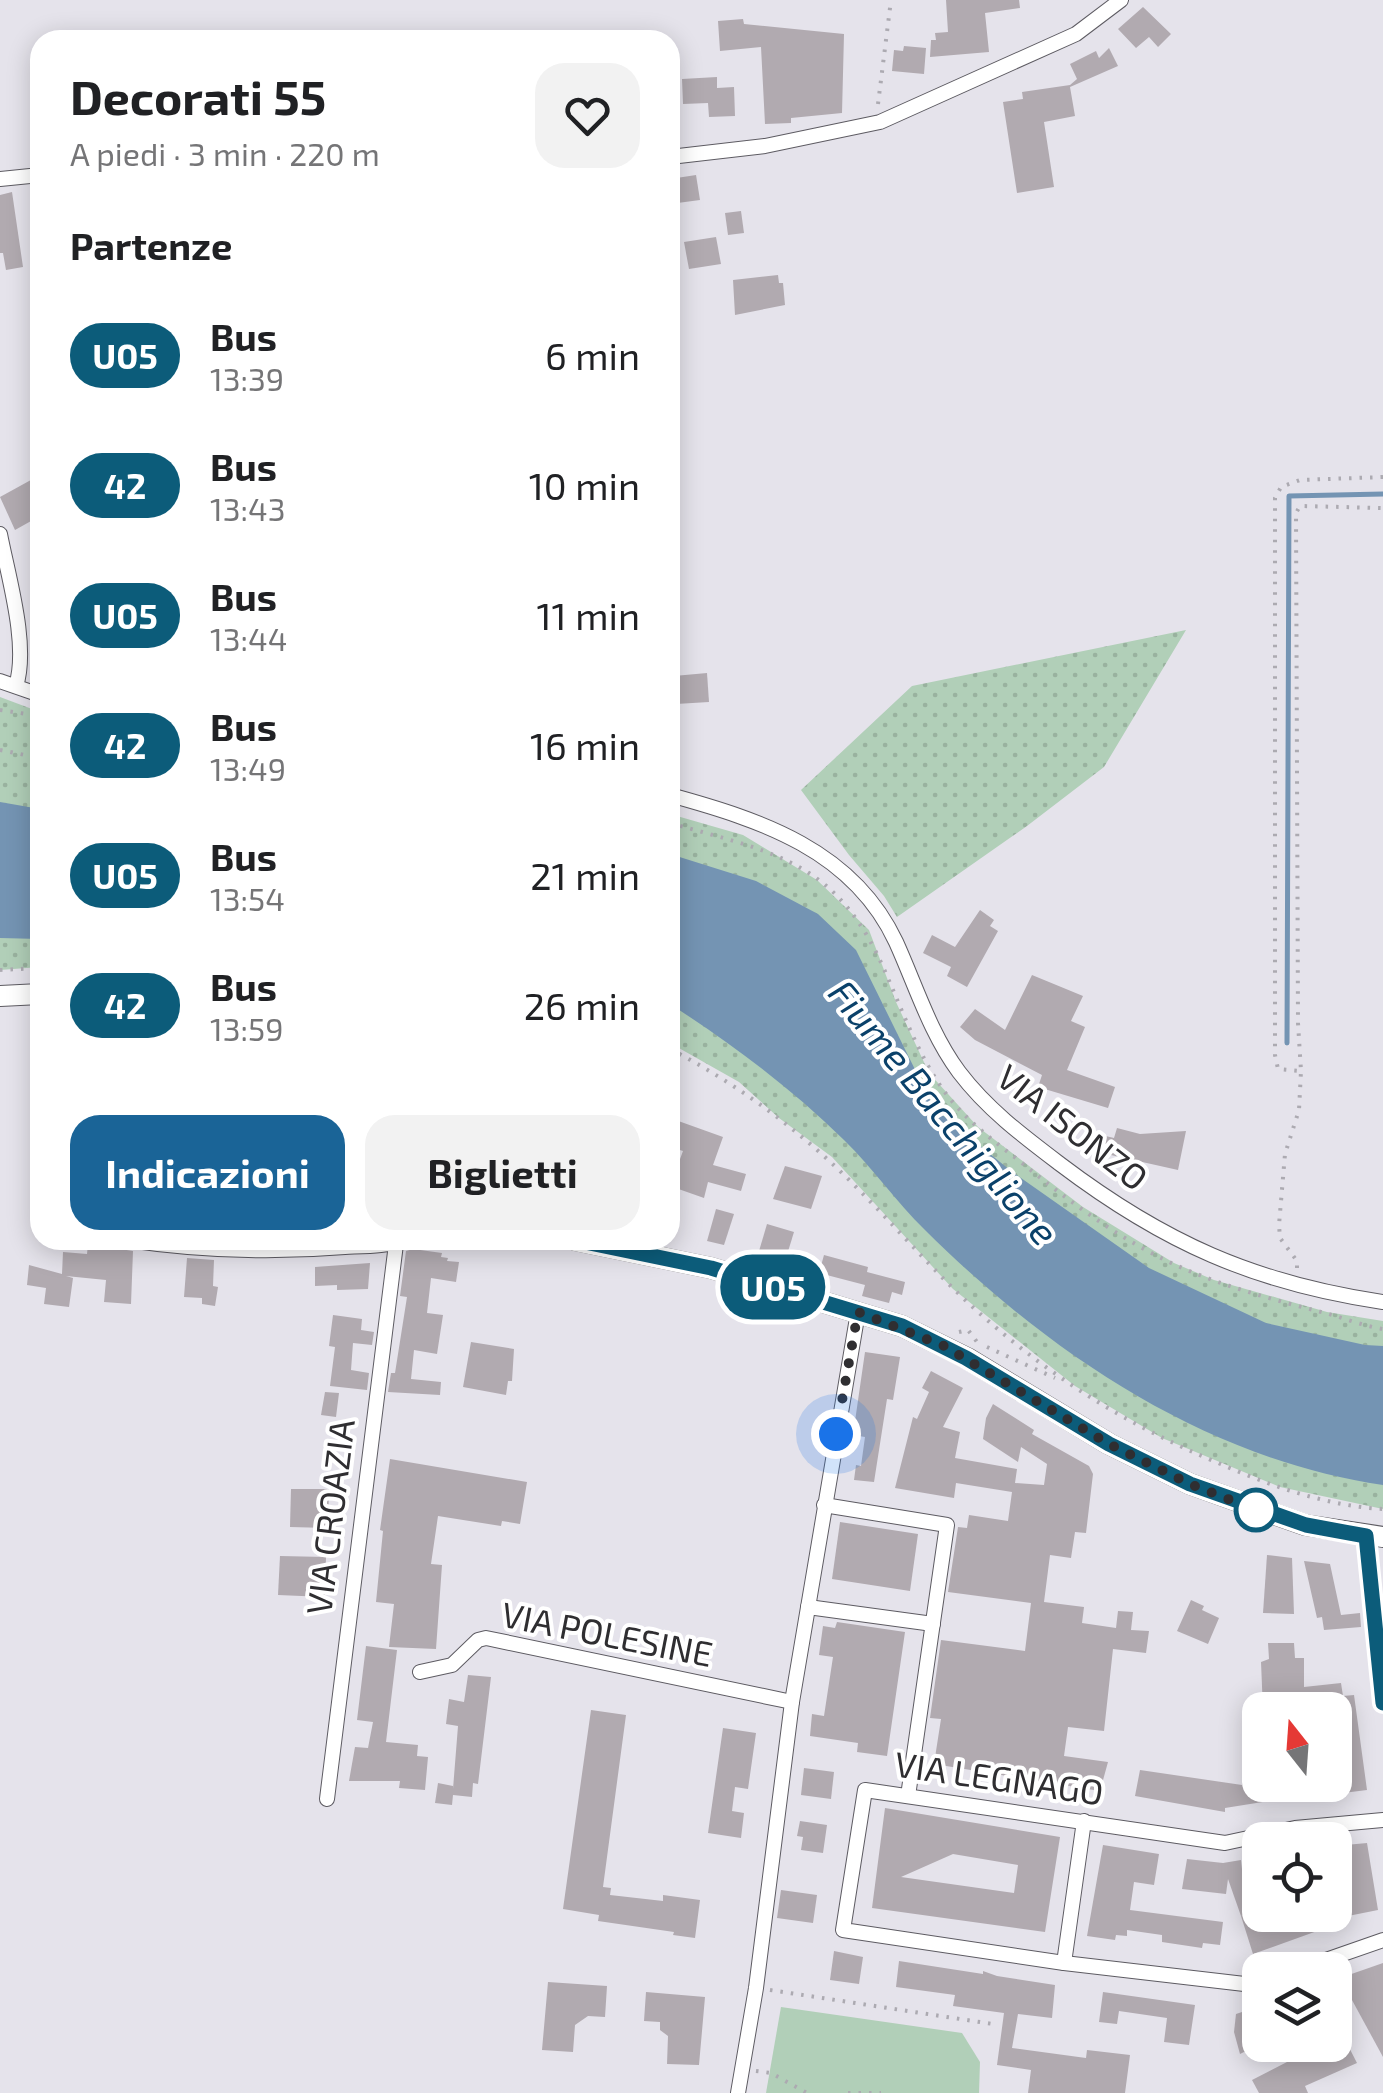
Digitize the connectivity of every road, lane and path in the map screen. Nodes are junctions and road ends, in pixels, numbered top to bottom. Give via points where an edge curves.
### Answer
1 (891, 0) edge
2 (1120, 0) edge
3 (880, 122) junction
4 (680, 157) edge
5 (30, 176) edge
6 (0, 179) edge
7 (1383, 477) edge
8 (1383, 508) edge
9 (0, 534) edge
10 (0, 681) edge
11 (16, 686) junction
12 (30, 691) edge
13 (0, 710) edge
14 (30, 714) edge
15 (0, 750) edge
16 (30, 756) edge
17 (680, 798) edge
18 (30, 968) edge
19 (0, 970) edge
20 (30, 994) edge
21 (0, 996) edge
22 (680, 1055) edge
23 (1301, 1071) junction
24 (227, 1250) edge
25 (269, 1250) edge
26 (400, 1250) edge
27 (626, 1250) edge
28 (1175, 1264) dead end
29 (1292, 1284) junction
30 (1383, 1302) edge
31 (858, 1312) junction
32 (1383, 1329) edge
33 (950, 1336) dead end
34 (1063, 1382) junction
35 (824, 1505) junction
36 (1383, 1509) edge
37 (1375, 1537) edge
38 (808, 1607) junction
39 (933, 1624) junction
40 (420, 1672) dead end
41 (792, 1702) junction
42 (1383, 1703) edge
43 (908, 1796) junction
44 (327, 1799) dead end
45 (1383, 1820) edge
46 (1084, 1822) junction
47 (1383, 1940) edge
48 (1348, 1952) edge
49 (1064, 1963) junction
50 (1242, 1984) edge
51 (756, 1988) junction
52 (993, 2024) dead end
53 (742, 2068) junction
54 (738, 2093) edge
55 (807, 2093) edge
56 (848, 2093) edge
57 (880, 2093) edge

1 - 3 path
2 - 3 street via 1076,34
3 - 4 street
5 - 6 street
7 - 23 path via 1300,480 1281,487 1275,498 1275,1055 1278,1069
8 - 23 path via 1300,506 1296,513
9 - 11 street via 16,618
10 - 11 street
11 - 12 street
13 - 14 path
15 - 16 path
17 - 29 street, VIA ISONZO via 790,835 844,871 894,938 957,1069 1014,1128 1150,1226 1212,1258
18 - 19 path
20 - 21 street
22 - 34 path via 793,1130 984,1317
23 - 29 path via 1279,1225 1296,1261
24 - 25 street, VIA CROAZIA
26 - 44 street, VIA CROAZIA
27 - 31 street
28 - 32 path
29 - 30 street, VIA ISONZO
31 - 35 street
31 - 37 street via 944,1346 1190,1484 1306,1525
33 - 34 path via 967,1337
34 - 36 path via 1118,1416 1239,1472 1352,1507
35 - 38 street
35 - 39 street via 947,1525
37 - 42 street
38 - 39 street
38 - 41 street
39 - 43 street
40 - 41 street, VIA POLESINE via 452,1665 486,1638
41 - 51 street
43 - 46 street, VIA LEGNAGO
43 - 49 street, VIA LEGNAGO via 865,1790 844,1930
45 - 46 street, VIA LEGNAGO via 1225,1843
46 - 49 street
47 - 48 street
49 - 50 street, VIA LEGNAGO
51 - 52 path
51 - 53 street
53 - 54 street
53 - 55 path
56 - 57 path

